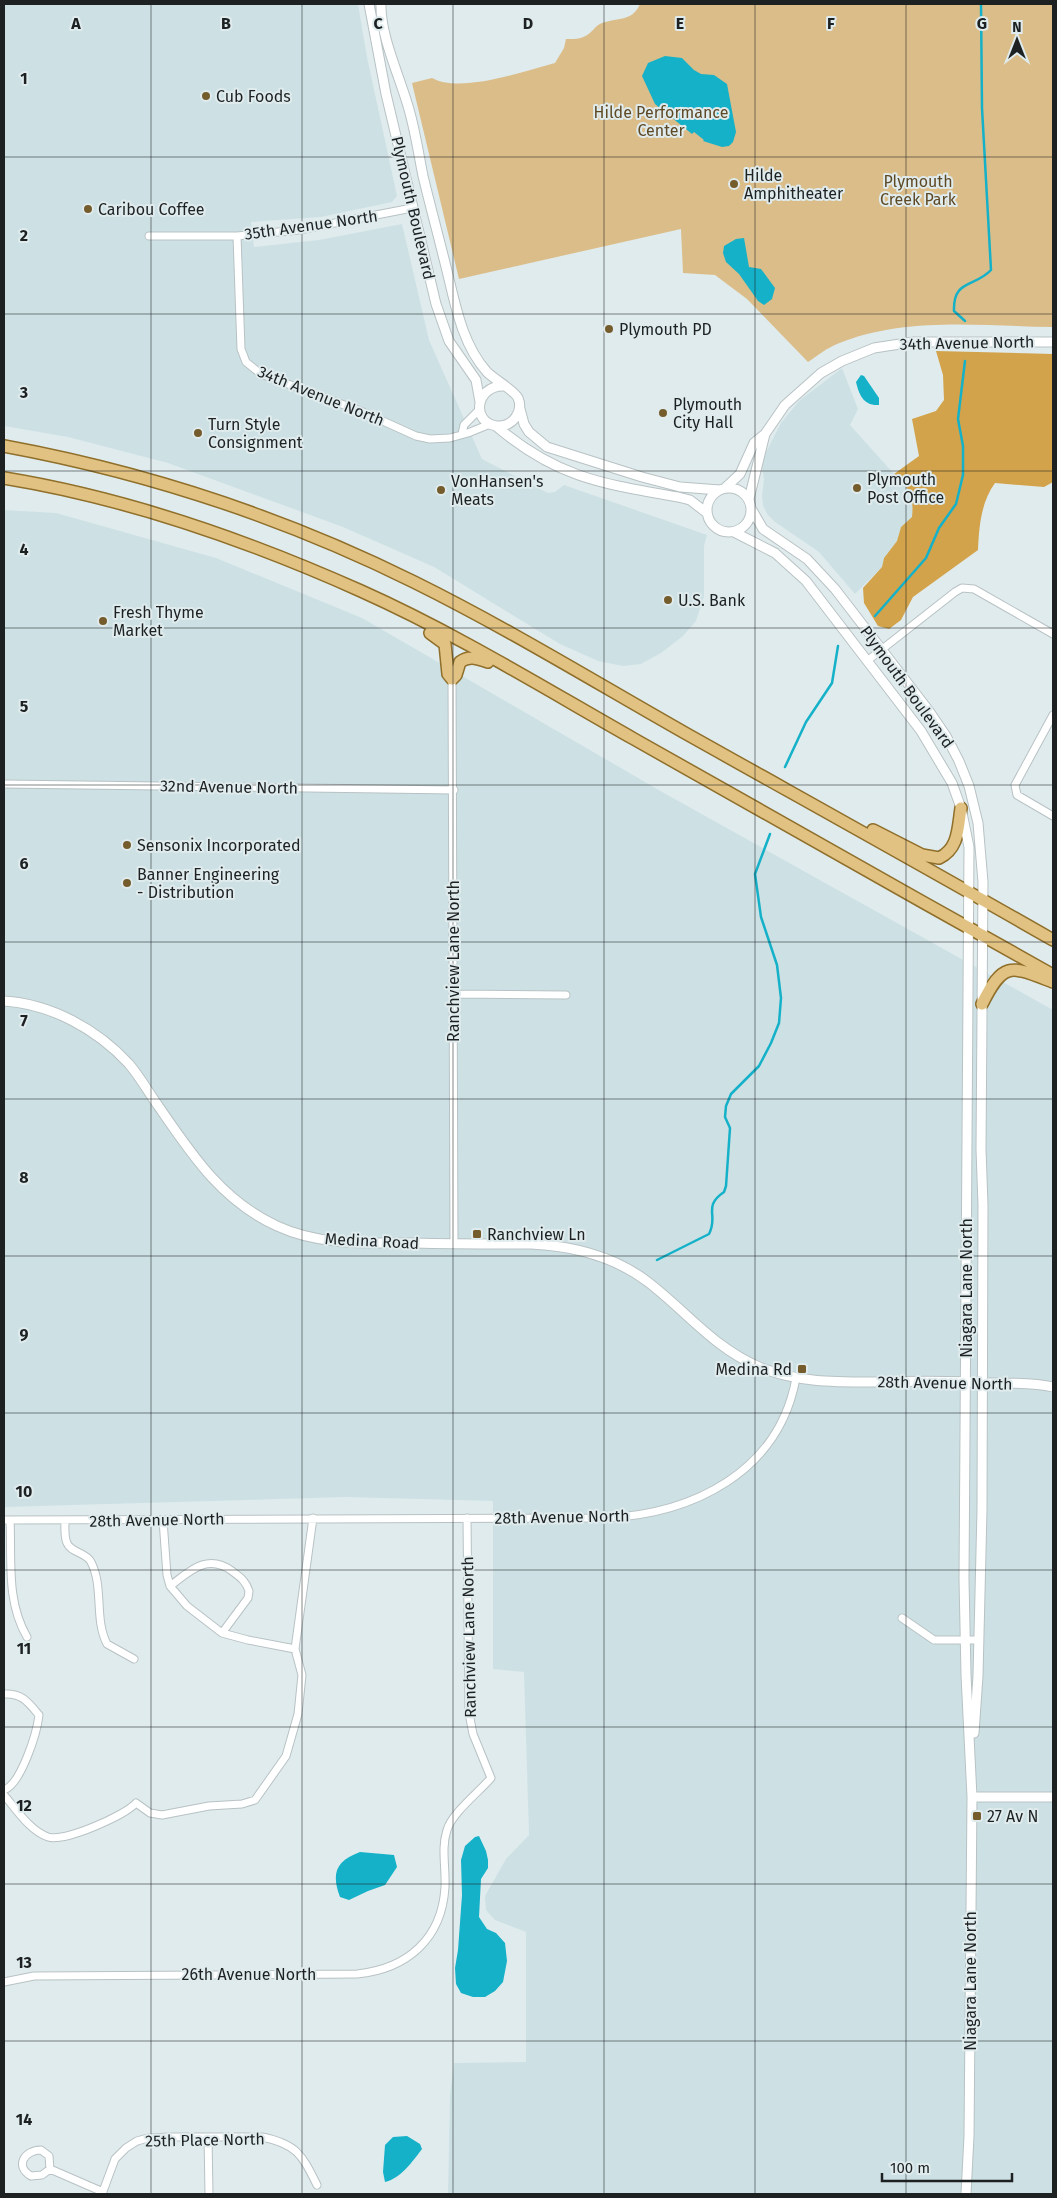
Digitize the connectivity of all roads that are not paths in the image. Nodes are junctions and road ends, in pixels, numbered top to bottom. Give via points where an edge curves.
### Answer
1 (369, 4) edge
2 (381, 4) edge
3 (412, 208) junction
4 (149, 236) dead end
5 (237, 236) junction
6 (1053, 342) edge
7 (503, 386) junction
8 (480, 406) junction
9 (520, 408) junction
10 (493, 425) junction
11 (462, 434) junction
12 (765, 434) junction
13 (4, 446) edge
14 (4, 478) edge
15 (723, 489) junction
16 (749, 499) junction
17 (752, 510) junction
18 (707, 513) junction
19 (734, 532) junction
20 (334, 580) junction
21 (1053, 634) edge
22 (882, 648) junction
23 (867, 660) junction
24 (505, 666) junction
25 (452, 679) junction
26 (1053, 715) edge
27 (4, 784) edge
28 (454, 790) junction
29 (961, 808) junction
30 (1053, 816) edge
31 (842, 820) junction
32 (970, 892) junction
33 (983, 899) junction
34 (968, 928) junction
35 (982, 935) junction
36 (1053, 940) edge
37 (1053, 975) edge
38 (1053, 982) edge
39 (453, 994) junction
40 (566, 995) dead end
41 (4, 1001) edge
42 (982, 1004) junction
43 (454, 1244) junction
44 (796, 1378) junction
45 (965, 1381) junction
46 (982, 1382) junction
47 (1053, 1387) edge
48 (313, 1518) junction
49 (467, 1518) junction
50 (7, 1520) edge
51 (65, 1520) junction
52 (163, 1520) junction
53 (170, 1586) junction
54 (902, 1618) dead end
55 (222, 1633) junction
56 (26, 1637) dead end
57 (965, 1640) junction
58 (979, 1640) junction
59 (295, 1649) junction
60 (134, 1659) dead end
61 (4, 1694) edge
62 (971, 1768) junction
63 (4, 1790) edge
64 (4, 1795) edge
65 (972, 1797) junction
66 (1053, 1797) edge
67 (445, 1886) joint
68 (4, 1982) edge
69 (208, 2137) junction
70 (50, 2169) dead end
71 (317, 2185) dead end
72 (103, 2193) edge
73 (209, 2194) edge
74 (966, 2194) edge

1 - 3 street, Plymouth Boulevard
2 - 7 street, Plymouth Boulevard via 458,316 477,359
3 - 5 street, 35th Avenue North via 327,226
3 - 8 street, Plymouth Boulevard via 440,318 449,341 476,380
4 - 5 street, 35th Avenue North
5 - 11 street, 34th Avenue North via 241,348 252,369 355,408 416,436 440,439
6 - 12 street, 34th Avenue North via 913,342 874,348 842,360 821,373 785,405
7 - 8 street via 486,392
7 - 9 street via 516,394
8 - 10 street via 485,420
8 - 11 street via 464,425
9 - 10 street via 509,424
9 - 15 street via 529,432 547,447 680,487
10 - 11 street, 34th Avenue North
10 - 18 street via 569,473 600,483 690,500
12 - 15 street, 34th Avenue North via 754,443 740,474
12 - 16 street, 34th Avenue North
13 - 31 main road via 88,463 166,485 259,516 365,560 470,611
14 - 20 main road via 156,514 228,537
15 - 16 street via 738,490
15 - 18 street via 710,500
16 - 17 street
17 - 19 street via 747,524
17 - 22 street, Plymouth Boulevard via 763,529 815,567
18 - 19 street via 716,528
19 - 23 street, Plymouth Boulevard via 775,553 796,572
20 - 24 main road
20 - 25 main road via 361,599 442,640 447,650 448,674
21 - 22 street via 968,588 955,592
22 - 23 street
22 - 33 street, Plymouth Boulevard via 946,736 967,780 981,838
23 - 29 street, Plymouth Boulevard via 936,753
24 - 25 main road via 465,658
24 - 34 main road
25 - 28 street, Ranchview Lane North
26 - 30 street via 1016,780 1015,790 1021,798
27 - 28 street, 32nd Avenue North
28 - 39 street, Ranchview Lane North
29 - 31 main road via 955,844 945,856 934,858 878,832
29 - 32 street, Plymouth Boulevard via 969,847
31 - 32 main road
32 - 33 main road
32 - 34 street, Plymouth Boulevard
33 - 35 street, Plymouth Boulevard
33 - 36 main road
34 - 35 main road
34 - 45 street, Niagara Lane North
35 - 37 main road
35 - 42 street, Niagara Lane North
38 - 42 main road via 1021,970 1006,971 995,979
39 - 40 street
39 - 43 street, Ranchview Lane North
41 - 43 street, Medina Road via 38,1007 63,1016 110,1046 129,1065 193,1158 231,1198 253,1214 278,1226 330,1241
42 - 46 street, Niagara Lane North
43 - 44 street, Medina Road via 556,1245 604,1257 648,1282 718,1344 760,1368
44 - 45 street, 28th Avenue North via 832,1382
44 - 49 street, 28th Avenue North via 786,1416 762,1453 703,1495 671,1507 630,1516
45 - 46 street, 28th Avenue North
45 - 57 street, Niagara Lane North
46 - 47 street, 28th Avenue North
46 - 58 street, Niagara Lane North
48 - 49 street, 28th Avenue North
48 - 52 street, 28th Avenue North
48 - 59 street
49 - 67 street, Ranchview Lane North via 469,1713 473,1734 491,1778 451,1820 447,1829 444,1840
50 - 51 street, 28th Avenue North
50 - 56 street via 16,1617
51 - 52 street, 28th Avenue North
51 - 60 street via 70,1548 91,1562 104,1638 112,1648
52 - 53 street
53 - 55 street via 187,1606
53 - 55 street via 206,1564 224,1565 242,1578 250,1591 248,1598
54 - 57 street via 934,1640
55 - 59 street
57 - 58 street
57 - 62 street, Niagara Lane North
58 - 62 street, Niagara Lane North
59 - 64 street via 302,1675 290,1747 255,1800 162,1815 150,1813 136,1803 131,1809 89,1828 57,1838 47,1836 27,1822
61 - 63 street via 15,1694 27,1700 39,1715 37,1730 20,1771 10,1788
62 - 65 street, Niagara Lane North
65 - 66 street
65 - 74 street, Niagara Lane North
67 - 68 street, 26th Avenue North via 444,1903 425,1941 406,1959 374,1972 34,1976
69 - 71 street, 25th Place North via 262,2137 290,2145 306,2163
69 - 72 street, 25th Place North via 137,2141 115,2159
69 - 73 street
70 - 72 street

